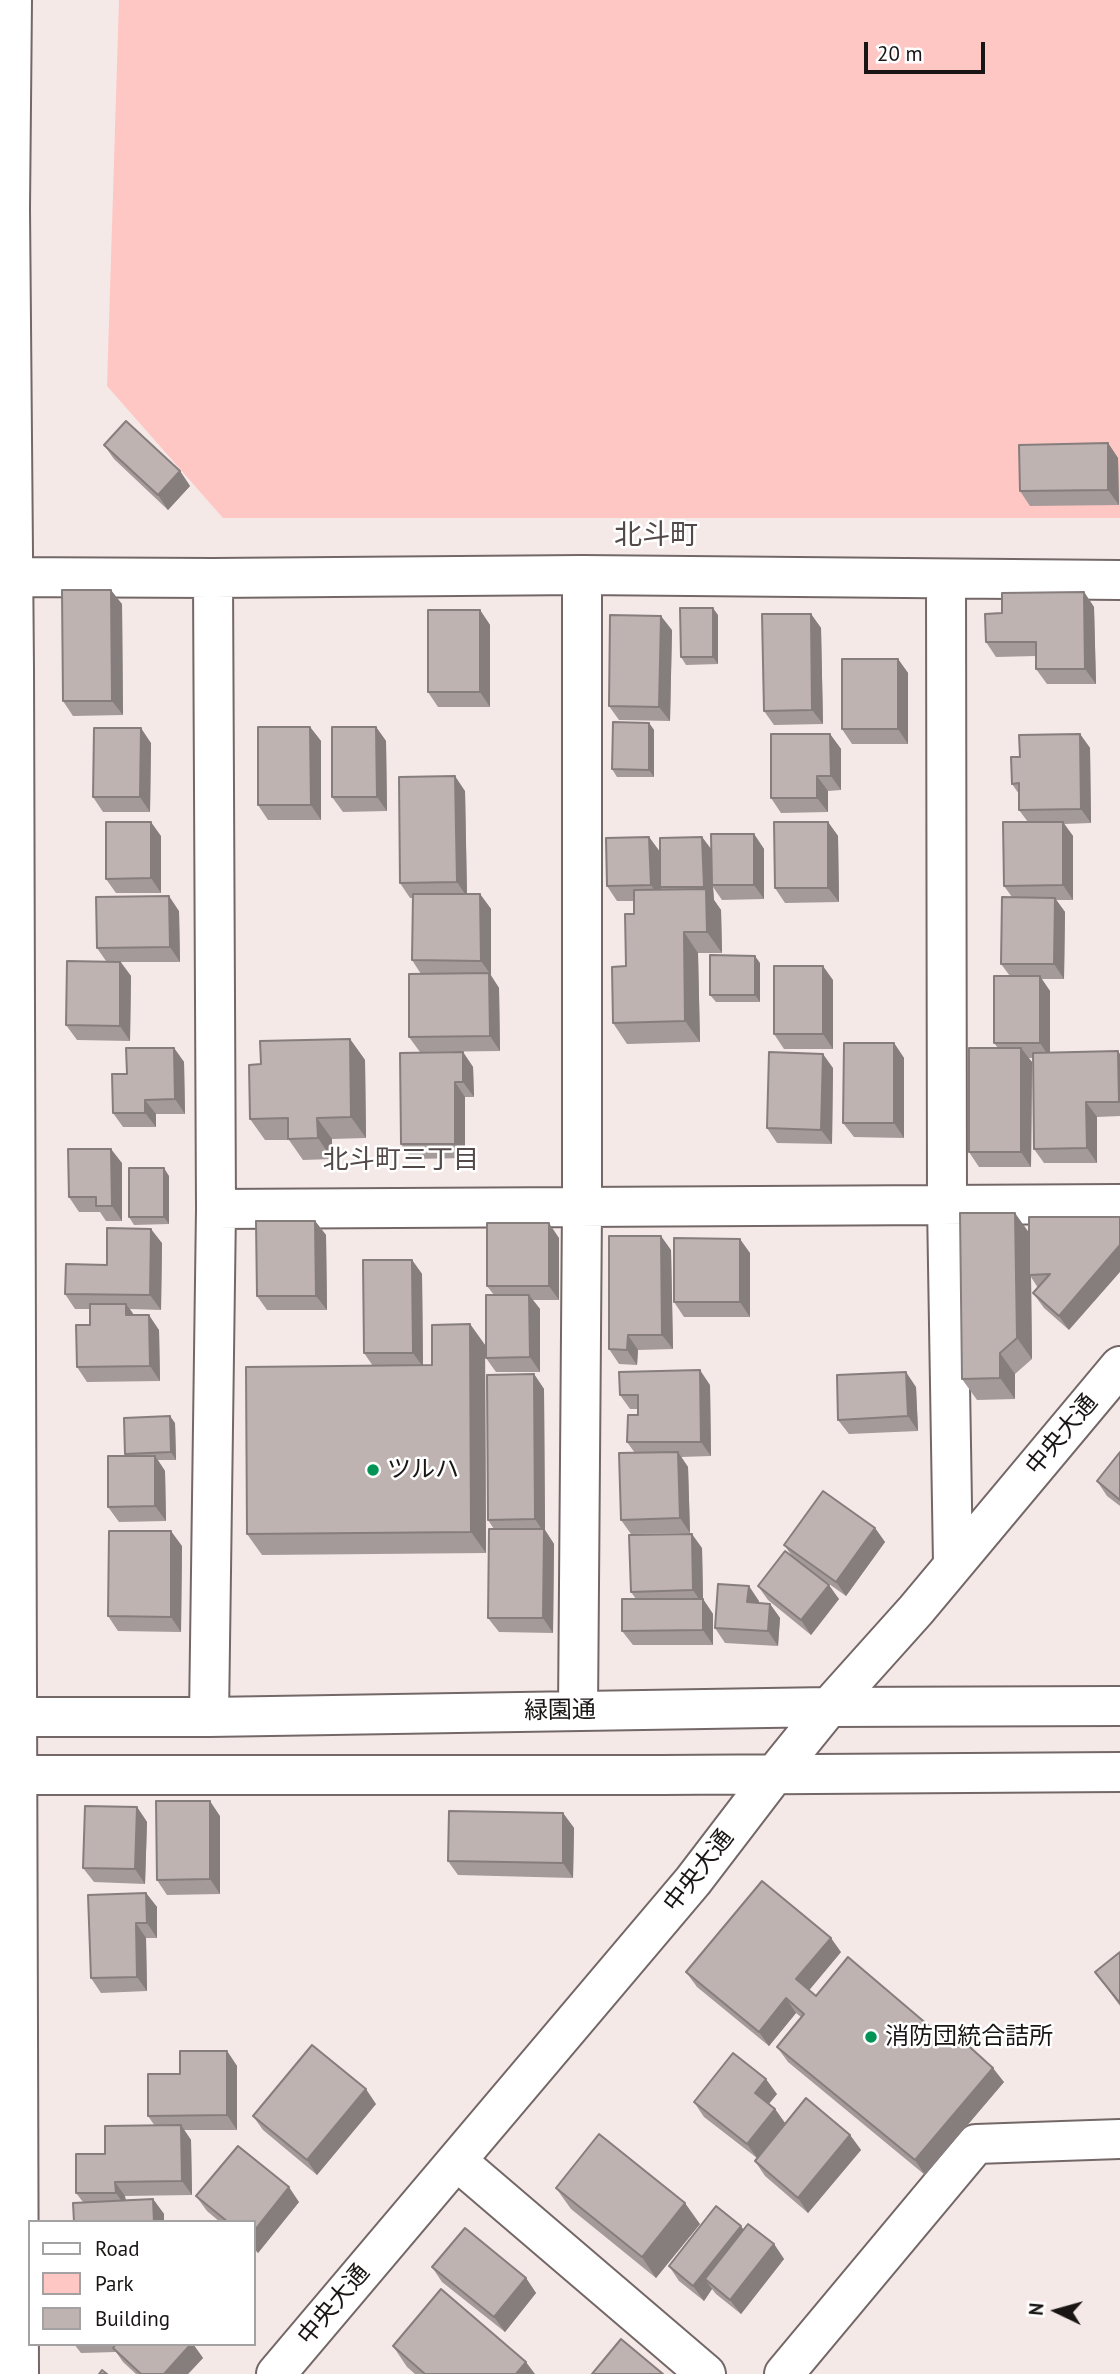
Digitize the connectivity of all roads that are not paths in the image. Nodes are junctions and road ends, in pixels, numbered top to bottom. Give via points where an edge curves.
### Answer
1 (8, 20) edge
2 (5, 208) edge
3 (6, 391) edge
4 (582, 575) junction
5 (6, 577) edge
6 (213, 578) junction
7 (946, 579) junction
8 (1120, 580) edge
9 (1120, 1204) edge
10 (947, 1205) junction
11 (582, 1208) junction
12 (216, 1209) junction
13 (1120, 1366) edge
14 (953, 1564) junction
15 (1120, 1706) edge
16 (829, 1707) junction
17 (578, 1711) junction
18 (9, 1717) edge
19 (209, 1717) junction
20 (1120, 1772) edge
21 (774, 1774) junction
22 (8, 1776) edge
23 (10, 2137) edge
24 (1120, 2139) edge
25 (457, 2161) junction
26 (19, 2374) edge
27 (276, 2374) edge
28 (706, 2374) edge
29 (784, 2374) edge

1 - 2 street
2 - 3 street
3 - 5 street
4 - 6 street
4 - 7 street
4 - 11 street
5 - 6 street
5 - 18 street
6 - 12 street
7 - 8 street
7 - 10 street
9 - 10 street
10 - 11 street
10 - 14 street
11 - 12 street
11 - 17 street
12 - 19 street
13 - 14 street, 中央大通
14 - 16 street, 中央大通
15 - 16 street, 緑園通
16 - 17 street, 緑園通
16 - 21 street, 中央大通
17 - 19 street, 緑園通
18 - 19 street, 緑園通
18 - 22 street
20 - 21 street
21 - 22 street
21 - 25 street, 中央大通 via 693,1881
22 - 23 street
23 - 26 street
24 - 29 street via 976,2144
25 - 27 street, 中央大通
25 - 28 street

